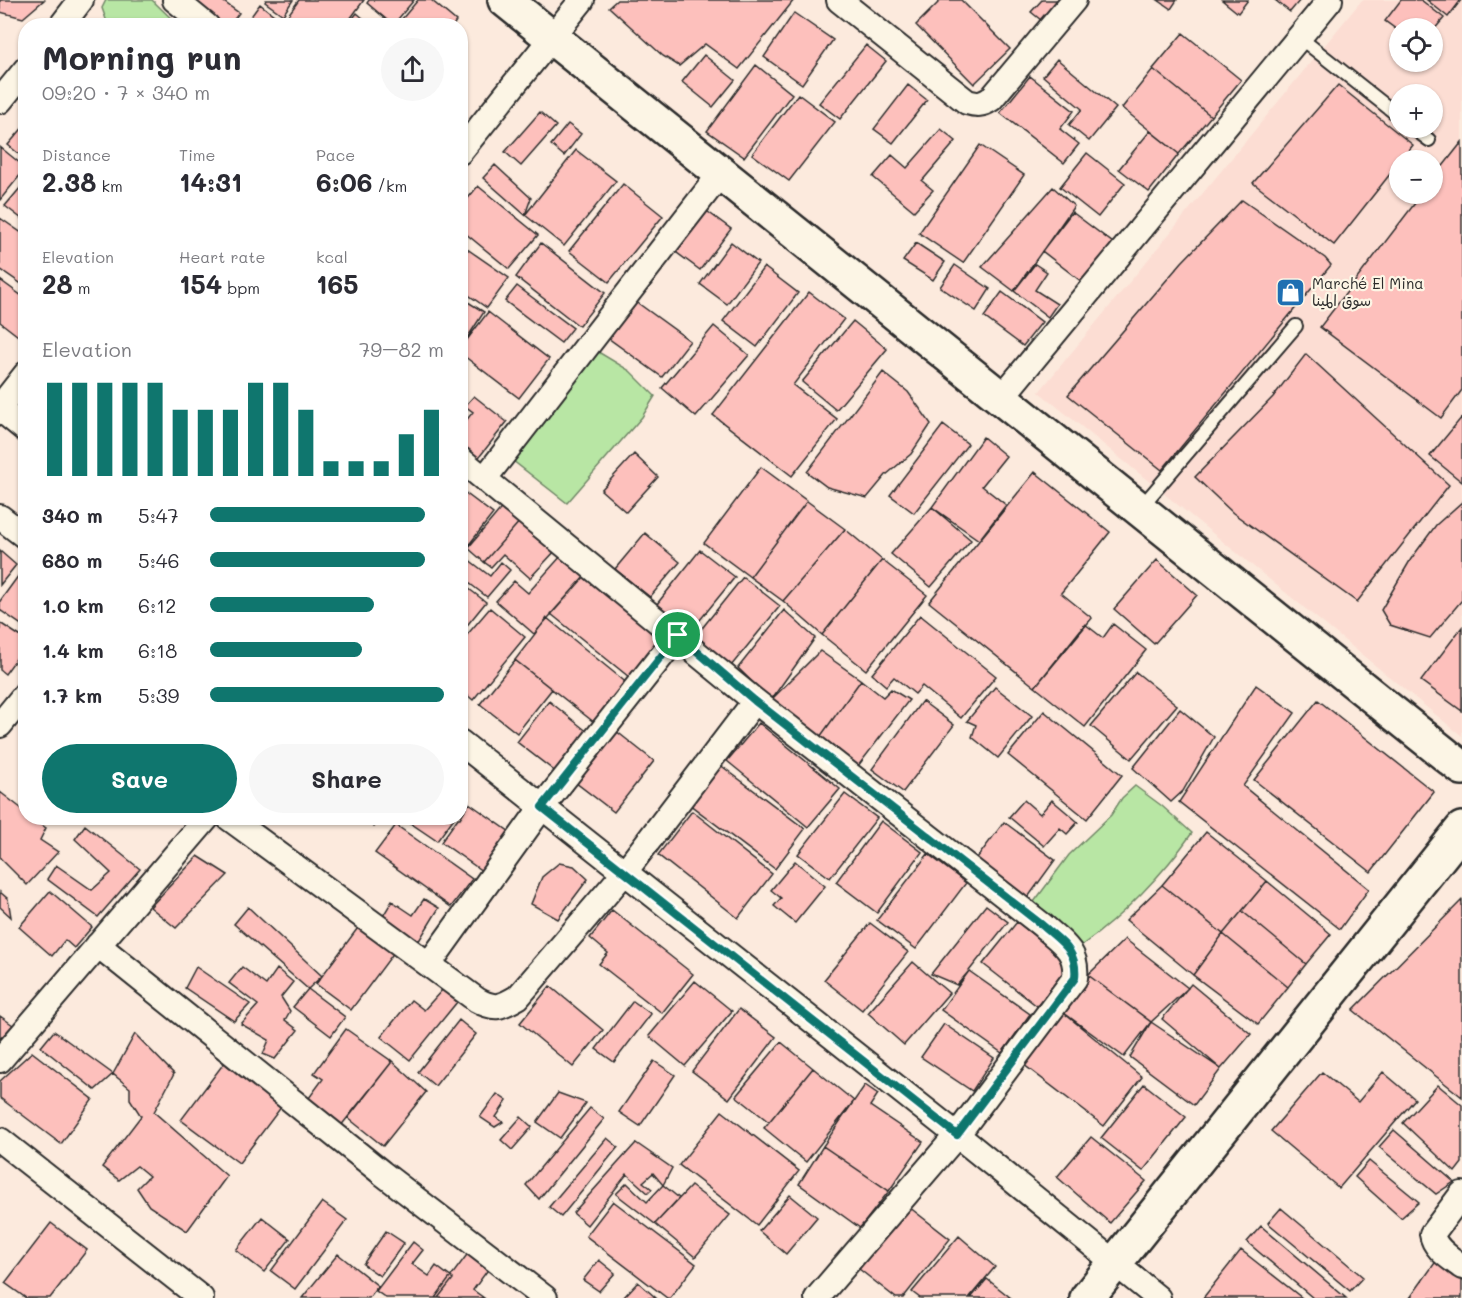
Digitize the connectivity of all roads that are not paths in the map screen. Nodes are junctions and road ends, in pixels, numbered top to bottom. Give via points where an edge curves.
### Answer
1 (81, 0) edge
2 (175, 0) edge
3 (505, 0) edge
4 (582, 0) edge
5 (840, 0) edge
6 (1074, 0) edge
7 (1330, 0) edge
8 (67, 18) edge
9 (197, 18) edge
10 (1299, 37) junction
11 (552, 38) junction
12 (18, 79) edge
13 (0, 101) edge
14 (1389, 108) edge
15 (1426, 138) edge
16 (1429, 140) dead end
17 (468, 142) edge
18 (721, 173) junction
19 (1296, 326) dead end
20 (18, 384) edge
21 (1001, 398) junction
22 (0, 408) edge
23 (18, 423) edge
24 (468, 465) edge
25 (485, 478) junction
26 (1139, 509) junction
27 (0, 517) edge
28 (18, 531) edge
29 (678, 635) junction
30 (755, 701) junction
31 (18, 703) edge
32 (0, 725) edge
33 (468, 748) edge
34 (1462, 768) edge
35 (542, 807) junction
36 (201, 825) edge
37 (239, 825) edge
38 (1462, 829) edge
39 (624, 873) junction
40 (98, 945) junction
41 (429, 964) junction
42 (0, 1060) edge
43 (957, 1135) junction
44 (0, 1140) edge
45 (1462, 1194) edge
46 (1115, 1264) junction
47 (1462, 1267) edge
48 (201, 1298) edge
49 (545, 1298) edge
50 (818, 1298) edge
51 (1087, 1298) edge
52 (1158, 1298) edge

1 - 8 street
2 - 9 street
3 - 11 street
4 - 11 street
5 - 6 street via 967,102 976,105 991,99
7 - 10 street
10 - 14 lane
10 - 21 street
11 - 17 street
11 - 18 street
12 - 13 street
15 - 16 lane
18 - 21 street
18 - 25 street
19 - 26 lane
20 - 22 street
21 - 26 street
22 - 23 street
24 - 25 street
25 - 29 street
26 - 34 street
27 - 28 street
29 - 30 street
29 - 35 street
30 - 39 street
30 - 43 street via 1042,925 1069,950 1076,964 1075,978
31 - 32 street
33 - 35 street
35 - 39 street
35 - 41 street
36 - 40 street
37 - 41 street
38 - 46 street
39 - 41 street via 518,997 503,1006 483,1004
39 - 43 street
40 - 42 street
40 - 49 street
43 - 46 street
43 - 50 street
44 - 48 street
45 - 47 street via 1432,1234 1438,1248
46 - 51 street
46 - 52 street

